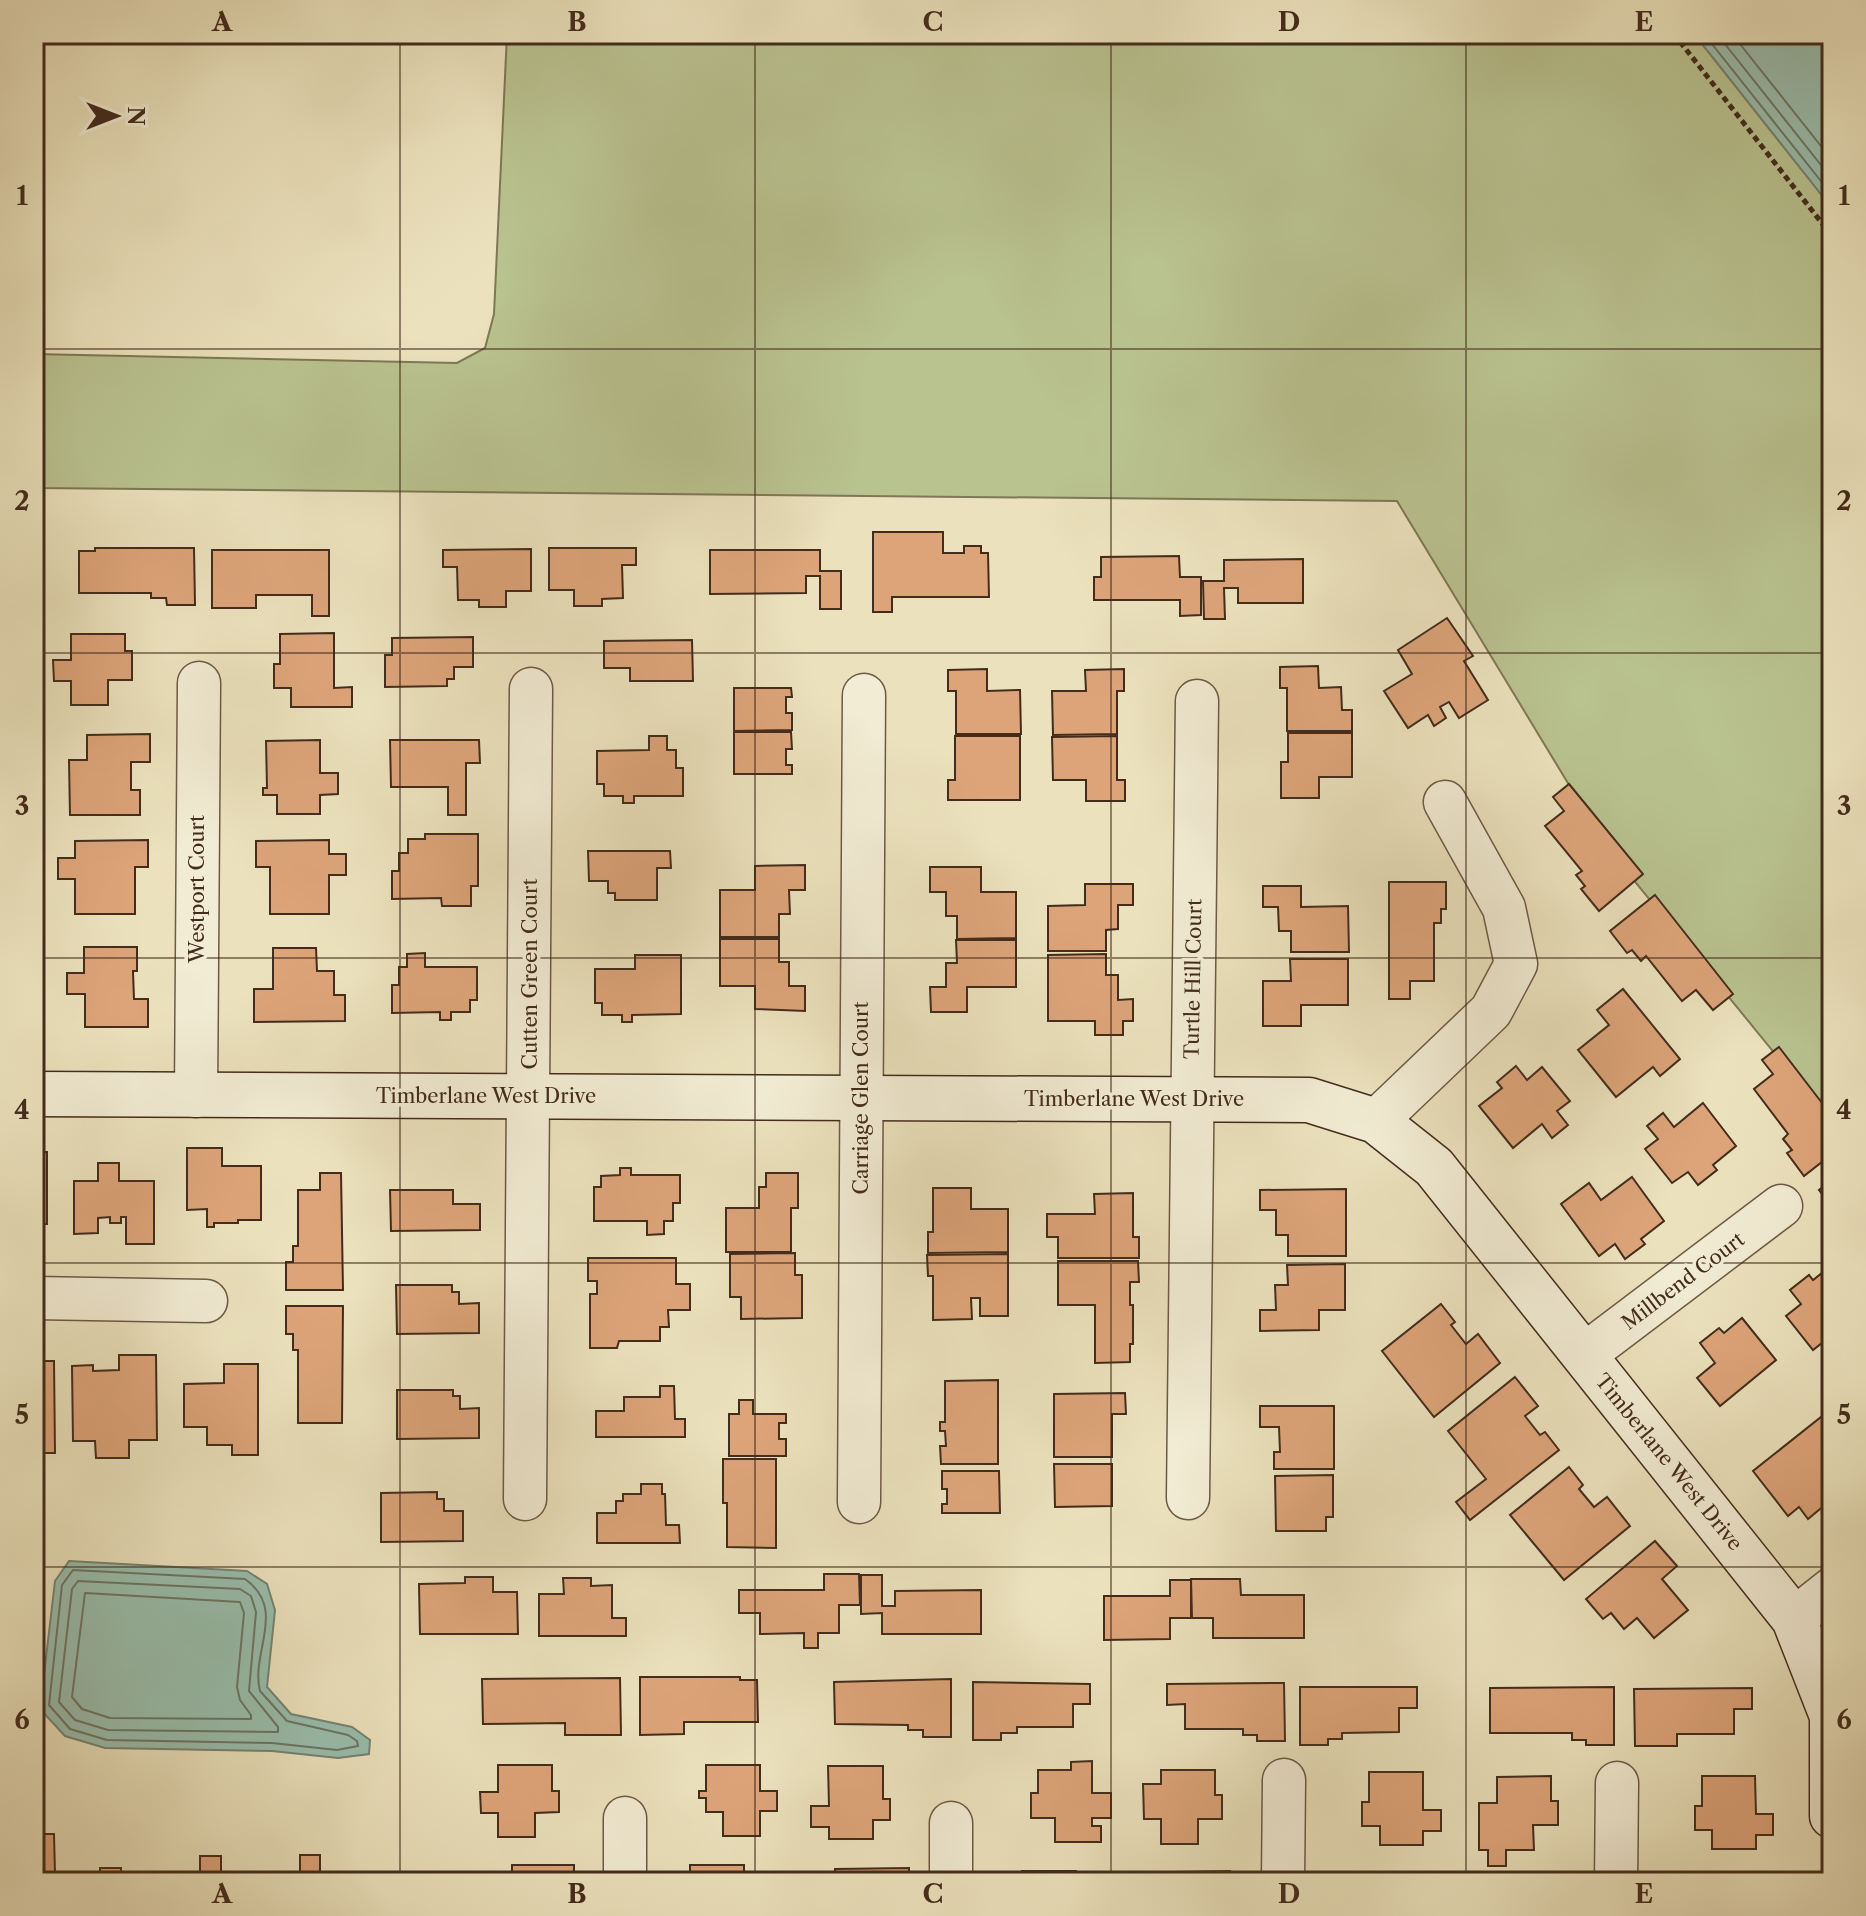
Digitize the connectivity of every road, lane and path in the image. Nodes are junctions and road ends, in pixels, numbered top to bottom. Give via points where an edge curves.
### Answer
1 (1674, 34) edge
2 (1832, 236) edge
3 (199, 683) dead end
4 (531, 689) dead end
5 (864, 695) dead end
6 (1197, 701) dead end
7 (1445, 802) dead end
8 (34, 1094) edge
9 (196, 1096) junction
10 (529, 1097) junction
11 (861, 1097) junction
12 (1192, 1098) junction
13 (1376, 1121) junction
14 (1781, 1206) dead end
15 (34, 1298) edge
16 (206, 1301) dead end
17 (1584, 1355) junction
18 (1188, 1498) dead end
19 (525, 1499) dead end
20 (859, 1502) dead end
21 (1832, 1589) edge
22 (1794, 1619) junction
23 (1284, 1780) dead end
24 (1617, 1783) dead end
25 (1832, 1816) edge
26 (625, 1818) dead end
27 (951, 1823) dead end
28 (625, 1882) edge
29 (951, 1882) edge
30 (1283, 1882) edge
31 (1616, 1882) edge

1 - 2 path
3 - 9 street, Westport Court
4 - 10 street, Cutten Green Court
5 - 11 street, Carriage Glen Court
6 - 12 street, Turtle Hill Court
7 - 13 street via 1504,908 1516,964 1491,1011
8 - 9 street, Timberlane West Drive
9 - 10 street, Timberlane West Drive
10 - 11 street, Timberlane West Drive
10 - 19 street, Cutten Green Court
11 - 12 street, Timberlane West Drive
11 - 20 street, Carriage Glen Court
12 - 13 street, Timberlane West Drive via 1309,1100
12 - 18 street, Turtle Hill Court
13 - 17 street, Timberlane West Drive via 1434,1167
14 - 17 street, Millbend Court
15 - 16 street
17 - 22 street, Timberlane West Drive
21 - 22 street
22 - 25 street, Timberlane West Drive via 1832,1716
23 - 30 street
24 - 31 street
26 - 28 street
27 - 29 street

